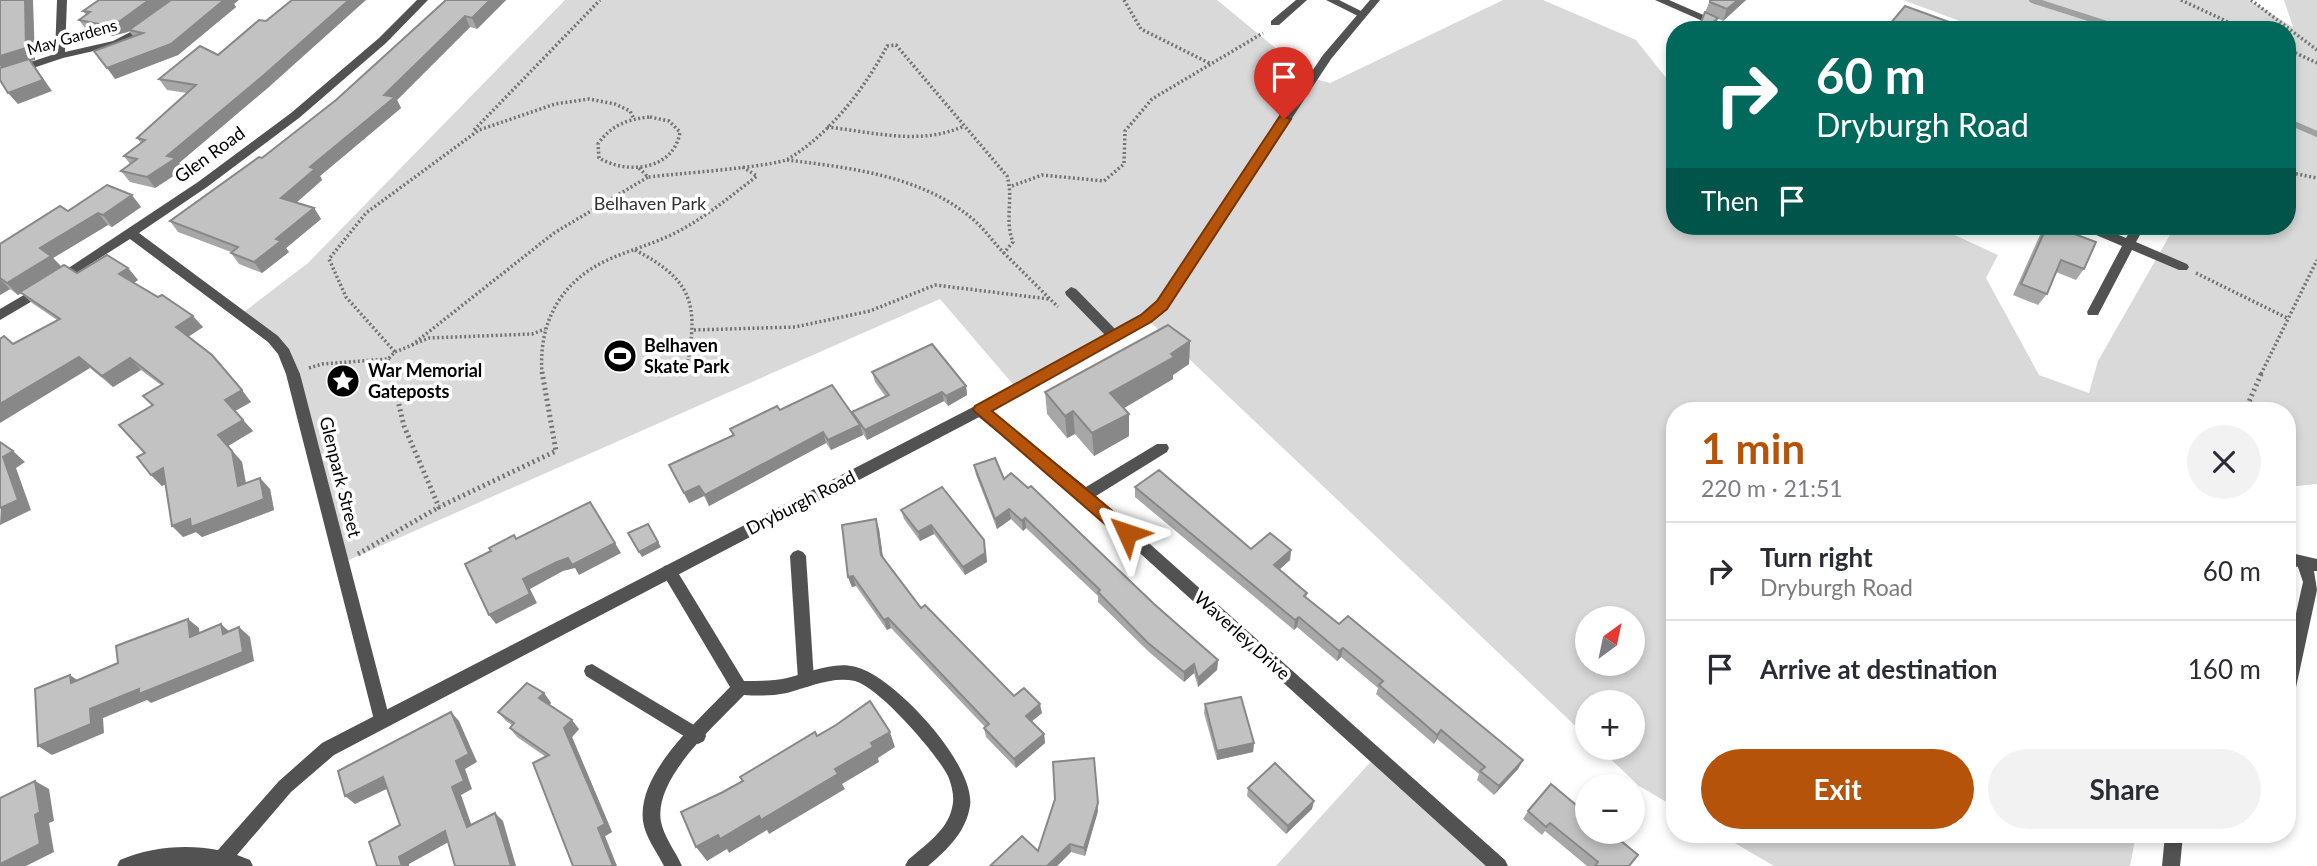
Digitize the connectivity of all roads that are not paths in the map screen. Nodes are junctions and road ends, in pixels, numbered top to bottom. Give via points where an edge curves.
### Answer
1 (62, 0) edge
2 (423, 0) edge
3 (1302, 0) edge
4 (1331, 0) edge
5 (1375, 0) edge
6 (1660, 0) edge
7 (1362, 14) junction
8 (159, 19) edge
9 (1711, 21) edge
10 (1275, 23) road end
11 (60, 56) junction
12 (0, 76) edge
13 (131, 234) junction
14 (2108, 235) edge
15 (2135, 235) edge
16 (2131, 244) junction
17 (2183, 267) road end
18 (1071, 292) dead end
19 (2093, 312) dead end
20 (0, 316) edge
21 (1114, 336) junction
22 (981, 410) junction
23 (1162, 447) dead end
24 (1085, 495) junction
25 (798, 556) dead end
26 (2310, 564) edge
27 (669, 571) junction
28 (2296, 651) edge
29 (592, 671) dead end
30 (806, 680) junction
31 (740, 688) junction
32 (382, 720) junction
33 (698, 736) junction
34 (2173, 843) edge
35 (223, 858) junction
36 (125, 866) edge
37 (244, 866) edge
38 (673, 866) edge
39 (914, 866) edge
40 (1499, 866) edge
41 (2171, 866) edge

1 - 11 street
2 - 13 street, Glen Road via 295,116
3 - 10 street
4 - 7 street
5 - 7 street, Dryburgh Road
6 - 9 street
7 - 21 street, Dryburgh Road via 1265,146 1162,305
8 - 11 street, May Gardens via 116,43
11 - 12 street, May Gardens
13 - 20 street, Glen Road
13 - 32 street, Glenpark Street via 273,339 284,352
14 - 16 street
15 - 16 street
16 - 17 street
16 - 19 street
18 - 21 street
21 - 22 street, Dryburgh Road
22 - 24 street, Waverley Drive
22 - 27 street, Dryburgh Road
23 - 24 street
24 - 40 street, Waverley Drive
25 - 30 street
26 - 28 street via 2311,582
27 - 31 street
27 - 32 street, Dryburgh Road
29 - 33 street
30 - 31 street
30 - 39 street via 834,673 871,679 950,760 960,782 956,821 946,837
31 - 33 street
32 - 35 street, Dryburgh Road via 298,771
33 - 38 street via 672,763 653,804 652,821
34 - 41 street
35 - 36 street via 180,856
35 - 37 street

